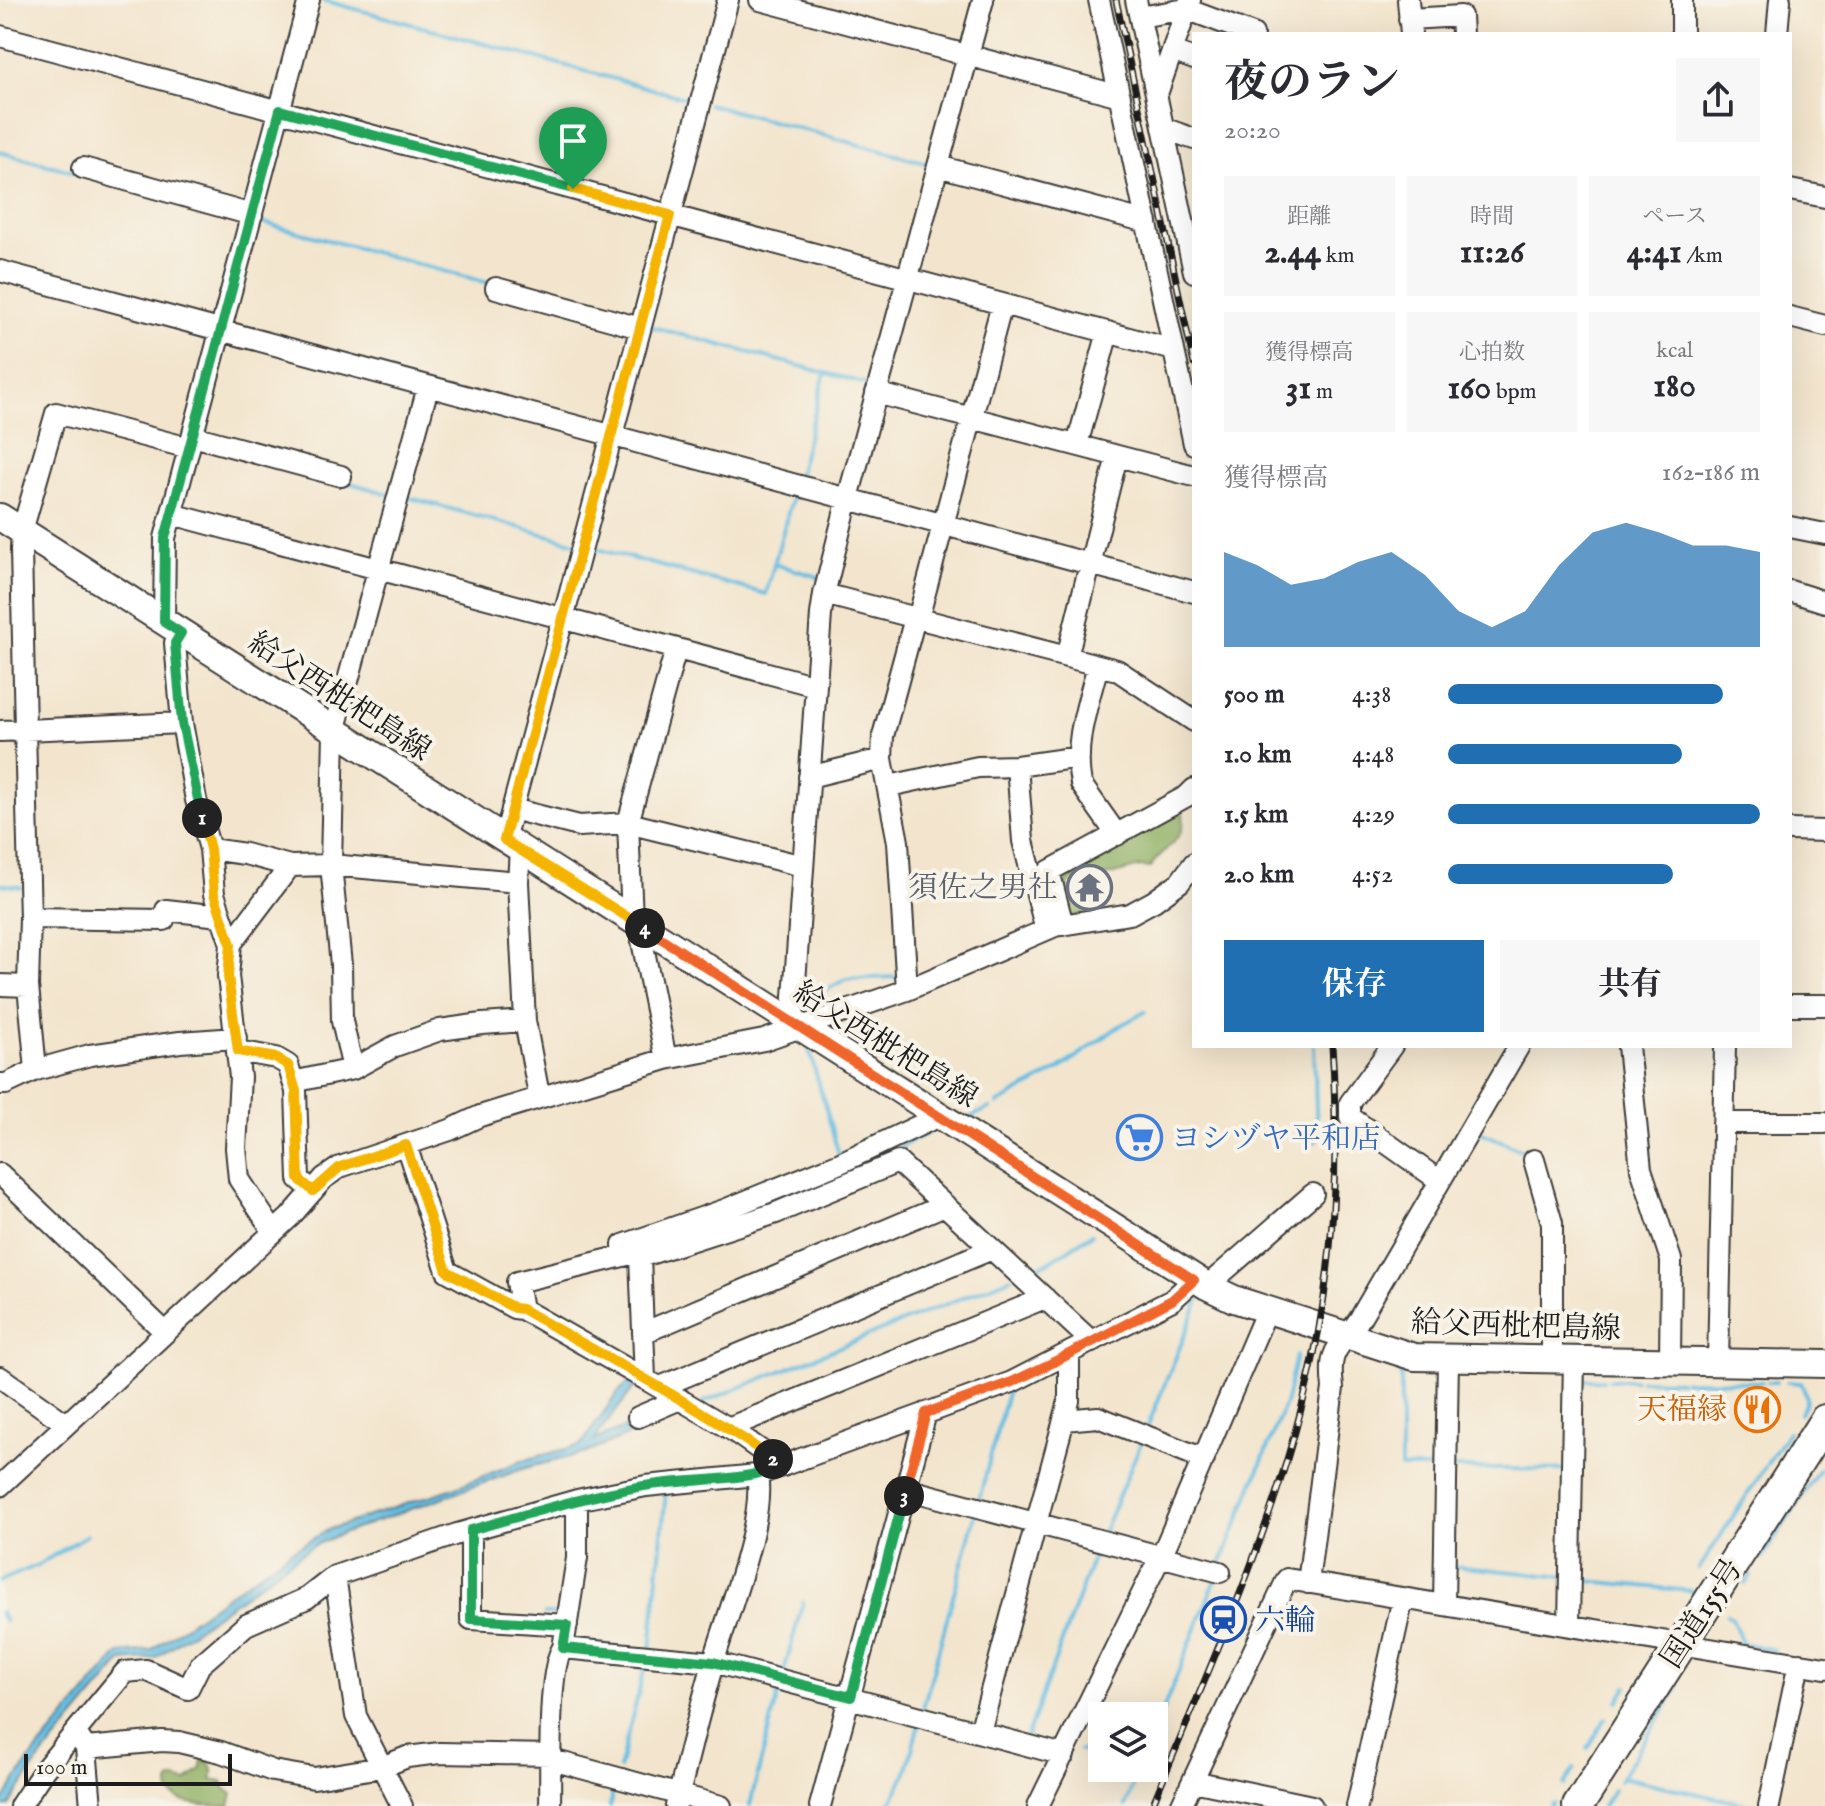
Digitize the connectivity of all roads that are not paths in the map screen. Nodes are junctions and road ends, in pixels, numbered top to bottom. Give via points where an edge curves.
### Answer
1 (309, 0) edge
2 (728, 0) edge
3 (760, 0) edge
4 (983, 0) edge
5 (1099, 0) edge
6 (1682, 0) edge
7 (1780, 0) edge
8 (1188, 5) edge
9 (1138, 9) edge
10 (1414, 18) edge
11 (1249, 32) edge
12 (1462, 32) edge
13 (1682, 32) edge
14 (1777, 32) edge
15 (0, 36) edge
16 (1172, 51) junction
17 (968, 55) junction
18 (1192, 58) edge
19 (1156, 95) junction
20 (1120, 96) junction
21 (280, 110) junction
22 (1163, 128) junction
23 (1192, 138) edge
24 (938, 166) junction
25 (83, 168) dead end
26 (1792, 190) edge
27 (1825, 197) edge
28 (252, 215) junction
29 (670, 215) junction
30 (1147, 222) junction
31 (1192, 263) edge
32 (0, 271) edge
33 (908, 279) junction
34 (496, 288) dead end
35 (1002, 304) junction
36 (1792, 318) edge
37 (1825, 326) edge
38 (640, 328) junction
39 (220, 331) junction
40 (1108, 332) junction
41 (1174, 350) junction
42 (428, 387) junction
43 (876, 393) junction
44 (971, 418) junction
45 (1192, 435) edge
46 (612, 436) junction
47 (191, 442) junction
48 (1077, 445) junction
49 (1117, 456) junction
50 (1192, 475) edge
51 (341, 476) dead end
52 (848, 498) junction
53 (172, 514) junction
54 (11, 524) edge
55 (944, 524) junction
56 (1792, 527) edge
57 (1825, 534) edge
58 (1089, 564) junction
59 (379, 568) junction
60 (1192, 591) edge
61 (1792, 592) edge
62 (824, 594) junction
63 (1825, 602) edge
64 (916, 618) junction
65 (563, 619) junction
66 (173, 627) junction
67 (676, 649) junction
68 (1067, 657) junction
69 (1098, 665) junction
70 (816, 686) junction
71 (1192, 714) edge
72 (182, 723) junction
73 (25, 730) junction
74 (0, 731) edge
75 (334, 732) junction
76 (1079, 757) junction
77 (882, 759) junction
78 (1017, 766) junction
79 (809, 777) junction
80 (889, 786) junction
81 (1192, 791) edge
82 (512, 809) junction
83 (628, 823) junction
84 (1792, 830) edge
85 (1825, 831) edge
86 (1117, 835) junction
87 (512, 844) junction
88 (210, 849) junction
89 (331, 865) junction
90 (290, 866) junction
91 (803, 866) junction
92 (1192, 866) edge
93 (518, 882) junction
94 (220, 916) junction
95 (30, 918) junction
96 (640, 926) junction
97 (1054, 928) junction
98 (231, 944) junction
99 (0, 985) edge
100 (28, 986) junction
101 (907, 990) junction
102 (1792, 1005) edge
103 (1825, 1005) edge
104 (525, 1021) junction
105 (797, 1027) junction
106 (237, 1044) junction
107 (1391, 1048) edge
108 (1518, 1048) edge
109 (1628, 1048) edge
110 (1725, 1048) edge
111 (666, 1059) junction
112 (353, 1069) junction
113 (36, 1070) junction
114 (293, 1082) junction
115 (0, 1084) edge
116 (542, 1097) junction
117 (939, 1116) junction
118 (1723, 1123) junction
119 (1825, 1123) edge
120 (406, 1145) junction
121 (1534, 1160) dead end
122 (0, 1174) edge
123 (1440, 1181) junction
124 (313, 1191) junction
125 (1313, 1194) dead end
126 (945, 1205) junction
127 (273, 1231) junction
128 (992, 1249) junction
129 (638, 1255) junction
130 (1201, 1283) junction
131 (1045, 1298) junction
132 (522, 1309) junction
133 (1267, 1310) junction
134 (165, 1332) junction
135 (643, 1333) junction
136 (1347, 1337) junction
137 (1092, 1342) junction
138 (1069, 1354) junction
139 (1448, 1359) junction
140 (1563, 1360) junction
141 (1670, 1362) junction
142 (1718, 1362) junction
143 (1825, 1364) edge
144 (0, 1377) edge
145 (652, 1383) junction
146 (680, 1399) junction
147 (926, 1413) junction
148 (638, 1417) dead end
149 (1064, 1420) junction
150 (1825, 1420) edge
151 (65, 1423) junction
152 (728, 1428) junction
153 (1204, 1459) junction
154 (783, 1466) junction
155 (757, 1475) junction
156 (0, 1486) edge
157 (906, 1489) junction
158 (577, 1500) junction
159 (1036, 1524) junction
160 (471, 1530) junction
161 (1160, 1557) junction
162 (1220, 1572) dead end
163 (335, 1576) junction
164 (1308, 1583) junction
165 (1403, 1598) junction
166 (1444, 1605) junction
167 (567, 1625) junction
168 (1569, 1625) junction
169 (1682, 1643) junction
170 (563, 1648) junction
171 (713, 1662) junction
172 (1799, 1663) junction
173 (1825, 1668) edge
174 (851, 1697) junction
175 (980, 1732) junction
176 (80, 1740) junction
177 (1064, 1755) junction
178 (552, 1757) junction
179 (382, 1767) junction
180 (1193, 1781) junction
181 (677, 1801) edge
182 (20, 1806) edge
183 (91, 1806) edge
184 (402, 1806) edge
185 (550, 1806) edge
186 (721, 1806) edge
187 (820, 1806) edge
188 (1038, 1806) edge
189 (1181, 1806) edge
190 (1312, 1806) edge
191 (1357, 1806) edge
192 (1578, 1806) edge
193 (1769, 1806) edge

1 - 21 street
2 - 29 street
3 - 17 street
4 - 17 street
5 - 20 street
6 - 13 street
7 - 14 street
8 - 9 street
8 - 11 street
8 - 16 street
9 - 19 street
10 - 12 street via 1461,16
15 - 21 street
16 - 18 street
16 - 19 street
17 - 20 street
17 - 24 street
19 - 22 street
20 - 30 street
21 - 28 street
21 - 29 street
22 - 23 street
22 - 31 street
24 - 30 street
24 - 33 street
25 - 28 street
26 - 27 street
28 - 39 street
29 - 33 street
29 - 38 street
30 - 41 street
32 - 39 street
33 - 35 street
33 - 43 street
34 - 38 street
35 - 40 street
35 - 44 street
36 - 37 street
38 - 46 street
39 - 42 street
39 - 47 street
40 - 41 street
40 - 48 street
41 - 45 street
42 - 46 street
42 - 59 street
43 - 44 street
43 - 52 street
44 - 48 street
44 - 55 street
46 - 52 street
46 - 65 street
47 - 51 street
47 - 53 street
47 - 54 street via 56,413
48 - 49 street
49 - 50 street
49 - 58 street
52 - 55 street
52 - 62 street
53 - 59 street
53 - 66 street via 165,538
54 - 66 main road, 給父西枇杷島線
54 - 73 street
55 - 58 street
55 - 64 street
56 - 57 street
58 - 60 street
58 - 68 street
59 - 65 street
59 - 75 street
61 - 63 street
62 - 64 street
62 - 70 street
64 - 68 street
64 - 77 street via 883,736
65 - 67 street
65 - 82 street
66 - 72 street
66 - 75 main road, 給父西枇杷島線
67 - 70 street
67 - 83 street
68 - 69 street
69 - 71 street via 1117,670
69 - 76 street
70 - 79 street
72 - 73 street
72 - 88 street
73 - 74 street
73 - 95 street
75 - 87 main road, 給父西枇杷島線
75 - 89 street
76 - 78 street
76 - 86 street via 1081,784
77 - 79 street
77 - 80 street
78 - 80 street via 978,767
78 - 97 street via 1023,841
79 - 91 street
80 - 101 street via 898,842
81 - 86 street
82 - 83 street via 579,826
82 - 87 street
83 - 91 street
83 - 96 street
84 - 85 street
86 - 97 street via 1049,871
87 - 93 street
87 - 96 main road, 給父西枇杷島線
88 - 90 street
88 - 94 street
89 - 90 street
89 - 93 street
89 - 112 street via 342,1021
90 - 98 street
91 - 105 street via 793,1011
92 - 97 street via 1180,882 1130,914
93 - 104 street
94 - 95 street via 166,910 164,920
94 - 98 street
95 - 100 street
96 - 105 main road, 給父西枇杷島線
96 - 111 street
97 - 101 street
98 - 106 street via 228,976
99 - 100 street
100 - 113 street
101 - 105 street
102 - 103 street
104 - 112 street via 440,1030
104 - 116 street
105 - 111 street via 764,1040
105 - 117 main road, 給父西枇杷島線
106 - 113 street via 180,1042 90,1055
106 - 114 street via 288,1065
106 - 127 street via 239,1179
107 - 123 street via 1350,1103 1350,1117
108 - 123 street
109 - 141 street via 1641,1169 1671,1260
110 - 118 street
111 - 116 street
112 - 114 street
113 - 115 street
114 - 124 street via 299,1179
116 - 120 street
117 - 129 street via 840,1163 623,1245
117 - 130 main road, 給父西枇杷島線
118 - 119 street
118 - 142 street
120 - 124 street via 340,1167
120 - 132 street via 447,1271
121 - 140 street via 1552,1223
122 - 134 street
123 - 136 street
124 - 127 street
125 - 130 street
126 - 128 street
126 - 129 street via 898,1162 776,1213
126 - 135 street
127 - 134 street
128 - 131 street
128 - 145 street
129 - 132 street via 517,1282
129 - 135 street
130 - 133 main road, 給父西枇杷島線
130 - 137 street
131 - 137 street
131 - 152 street
132 - 145 street
133 - 136 main road, 給父西枇杷島線
133 - 153 street
134 - 151 street
135 - 145 street
136 - 139 main road, 給父西枇杷島線 via 1414,1357
136 - 164 street via 1334,1350 1331,1366 1333,1388
137 - 138 street
138 - 147 street via 1012,1382
138 - 149 street
139 - 140 main road, 給父西枇杷島線
139 - 166 street
140 - 141 main road, 給父西枇杷島線
140 - 168 street
141 - 142 main road, 給父西枇杷島線
142 - 143 main road, 給父西枇杷島線
144 - 151 street
145 - 146 street
146 - 148 street
146 - 152 street
147 - 154 street
147 - 157 street
149 - 153 street via 1098,1417
149 - 159 street
150 - 169 highway, 国道155号
151 - 156 street
152 - 154 street
153 - 161 street
154 - 155 street
155 - 158 street via 646,1486
155 - 171 street via 754,1527
157 - 159 street
157 - 174 street
158 - 160 street
158 - 167 street via 577,1558
159 - 161 street
159 - 175 street
160 - 163 street
160 - 167 street via 471,1619
161 - 162 street
161 - 177 street
163 - 176 street via 307,1598 246,1625 200,1665 188,1689 146,1670 125,1672
163 - 179 street via 356,1716
164 - 165 street
164 - 180 street via 1287,1579
165 - 166 street
165 - 191 street
166 - 168 street
167 - 170 street
168 - 169 street
169 - 172 street
169 - 192 highway, 国道155号
170 - 171 street
170 - 178 street via 557,1656
171 - 174 street
171 - 181 street
172 - 173 street
172 - 193 street
174 - 175 street
174 - 187 street
175 - 177 street
176 - 179 street via 179,1742 314,1778
176 - 182 street via 44,1770
176 - 183 street
177 - 188 street
178 - 179 street via 440,1753
178 - 181 street
178 - 185 street
179 - 184 street
180 - 189 street
180 - 190 street
181 - 186 street

